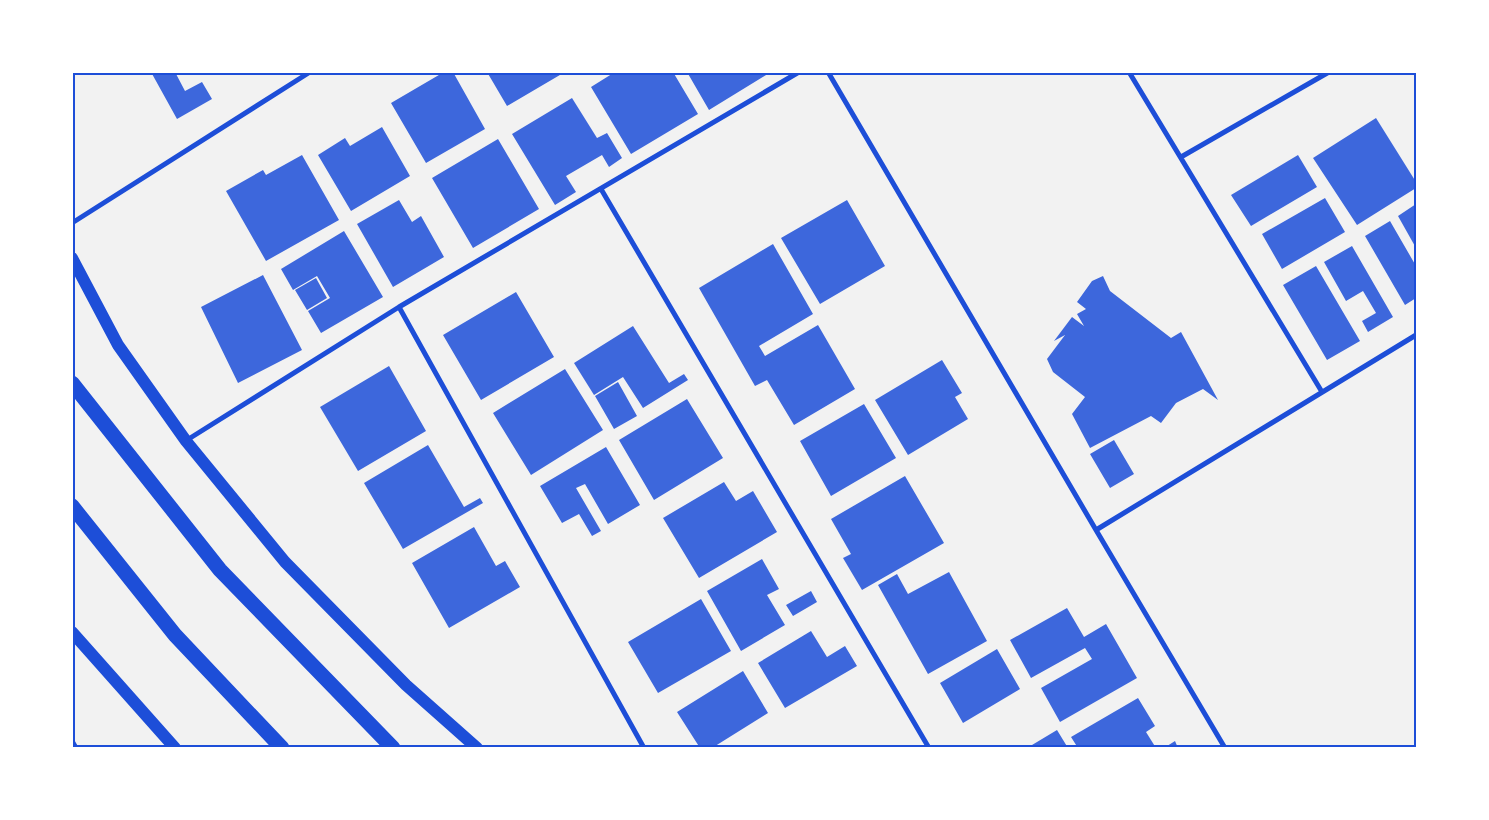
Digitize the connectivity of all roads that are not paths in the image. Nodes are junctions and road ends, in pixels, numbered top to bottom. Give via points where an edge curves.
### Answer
1 (310, 72) edge
2 (799, 72) edge
3 (828, 72) edge
4 (1130, 72) edge
5 (1329, 72) edge
6 (1180, 157) junction
7 (601, 188) junction
8 (72, 223) edge
9 (72, 258) edge
10 (399, 307) junction
11 (1416, 335) edge
12 (72, 383) edge
13 (1322, 392) junction
14 (186, 441) junction
15 (72, 506) edge
16 (1096, 530) junction
17 (72, 632) edge
18 (72, 741) edge
19 (76, 748) edge
20 (175, 748) edge
21 (282, 748) edge
22 (393, 748) edge
23 (477, 748) edge
24 (644, 748) edge
25 (929, 748) edge
26 (1225, 748) edge

1 - 8 street
2 - 7 street
3 - 16 street
4 - 6 street
5 - 6 street
6 - 13 street
7 - 10 street
7 - 25 street
9 - 14 main road via 118,345
10 - 14 street
10 - 24 street
11 - 13 street
12 - 22 highway via 220,570
13 - 16 street
14 - 23 main road via 284,562 406,685
15 - 21 highway via 176,635
16 - 26 street
17 - 20 main road
18 - 19 street

